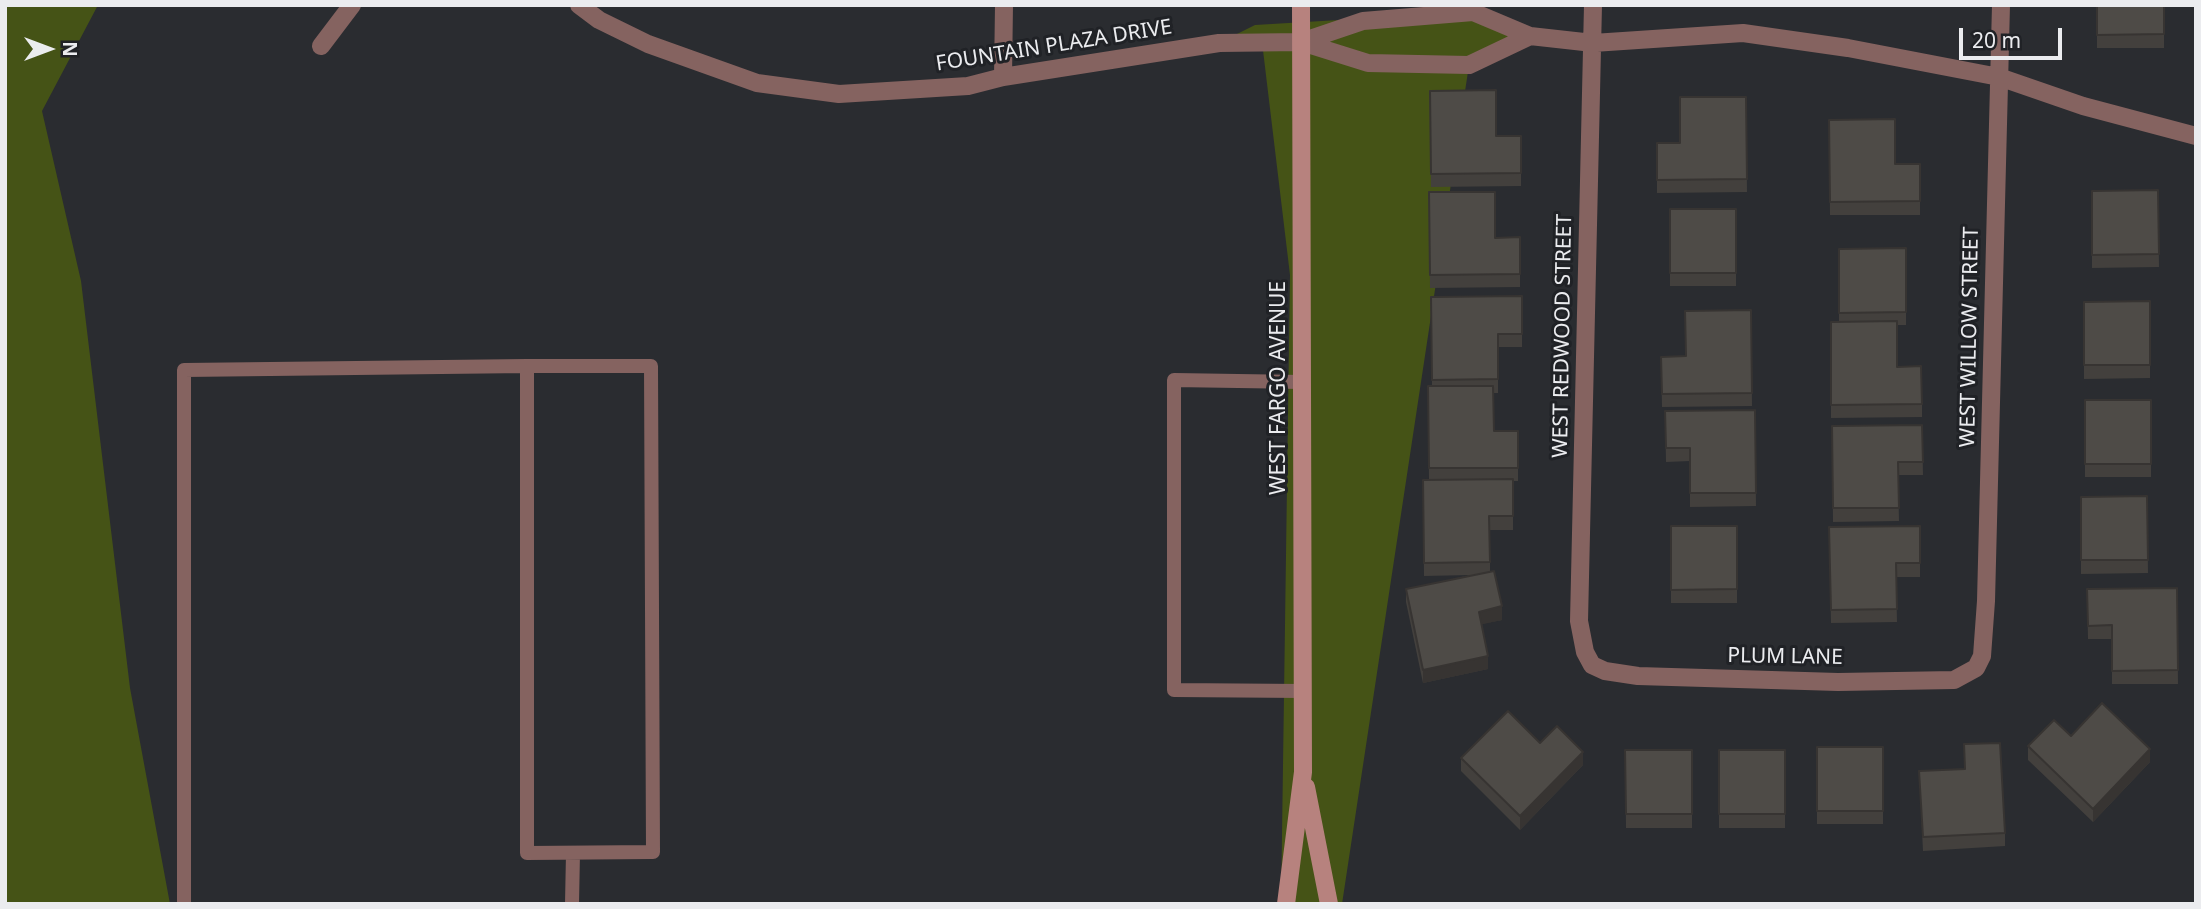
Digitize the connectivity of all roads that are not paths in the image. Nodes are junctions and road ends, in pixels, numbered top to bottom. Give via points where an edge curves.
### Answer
1 (352, 5) edge
2 (579, 5) edge
3 (1004, 5) edge
4 (1301, 5) edge
5 (1593, 5) edge
6 (2001, 5) edge
7 (1530, 36) junction
8 (1301, 42) junction
9 (1593, 43) junction
10 (321, 46) dead end
11 (1003, 77) junction
12 (1999, 77) junction
13 (2196, 136) edge
14 (527, 366) junction
15 (1302, 382) junction
16 (1592, 665) joint
17 (1976, 668) joint
18 (1303, 691) junction
19 (1303, 772) junction
20 (573, 853) junction
21 (184, 904) edge
22 (572, 904) edge
23 (1286, 904) edge
24 (1329, 904) edge

1 - 10 street
2 - 11 street, FOUNTAIN PLAZA DRIVE via 648,44 757,83 839,94 968,86
3 - 11 street
4 - 8 main road, WEST FARGO AVENUE
5 - 9 street, WEST REDWOOD STREET
6 - 12 street, WEST WILLOW STREET
7 - 8 street, FOUNTAIN PLAZA DRIVE via 1474,12 1363,21
7 - 8 street, FOUNTAIN PLAZA DRIVE via 1469,65 1368,63
7 - 9 street, FOUNTAIN PLAZA DRIVE
8 - 11 street, FOUNTAIN PLAZA DRIVE via 1219,43
8 - 15 main road, WEST FARGO AVENUE
9 - 12 street, FOUNTAIN PLAZA DRIVE via 1743,33
9 - 16 street, WEST REDWOOD STREET via 1579,621
12 - 13 street, FOUNTAIN PLAZA DRIVE via 2083,106
12 - 17 street, WEST WILLOW STREET via 1986,601 1982,656
14 - 20 lane via 527,853
14 - 20 lane via 651,366 653,852
14 - 21 lane via 184,370
15 - 18 main road, WEST FARGO AVENUE
15 - 18 lane via 1174,380 1174,690
16 - 17 street, PLUM LANE via 1638,676 1838,682 1954,680
18 - 19 main road, WEST FARGO AVENUE
19 - 23 main road, WEST FARGO AVENUE
19 - 24 main road, WEST FARGO AVENUE
20 - 22 lane

